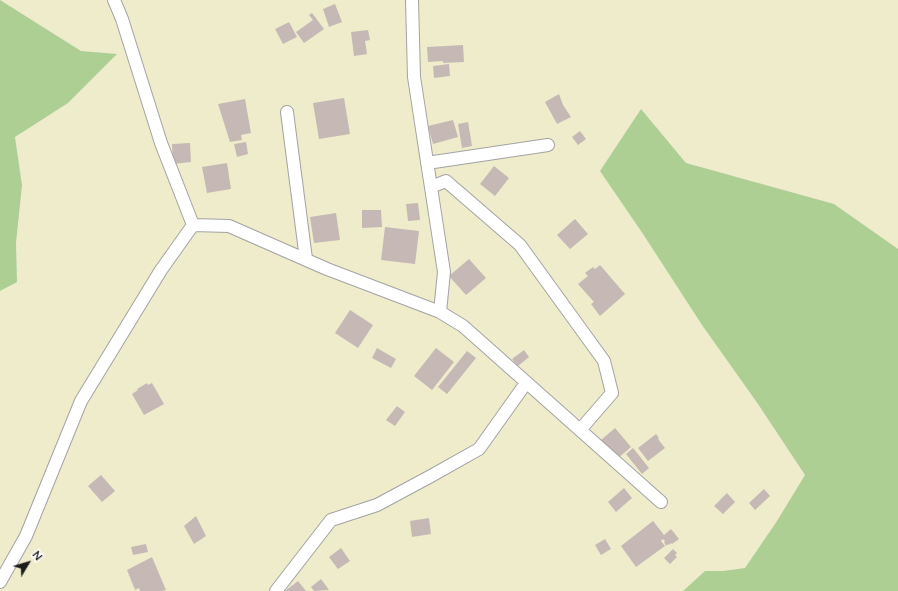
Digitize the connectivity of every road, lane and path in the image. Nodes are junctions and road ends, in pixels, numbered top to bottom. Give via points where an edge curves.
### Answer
1 (114, 0) edge
2 (412, 0) edge
3 (287, 112) dead end
4 (548, 145) dead end
5 (427, 163) junction
6 (431, 187) junction
7 (193, 224) junction
8 (306, 259) junction
9 (440, 312) junction
10 (526, 383) junction
11 (580, 430) junction
12 (661, 502) dead end
13 (0, 582) edge
14 (276, 591) edge

1 - 7 street via 161,143
2 - 5 street via 414,77
3 - 8 street
4 - 5 street
5 - 6 street
6 - 9 street via 444,272
6 - 11 street via 446,181 520,245 604,361 612,393
7 - 8 street via 229,226
7 - 13 street via 161,270 80,401 26,536
8 - 9 street
9 - 10 street via 462,326
10 - 11 street
10 - 14 street via 479,449 377,505 331,520
11 - 12 street

